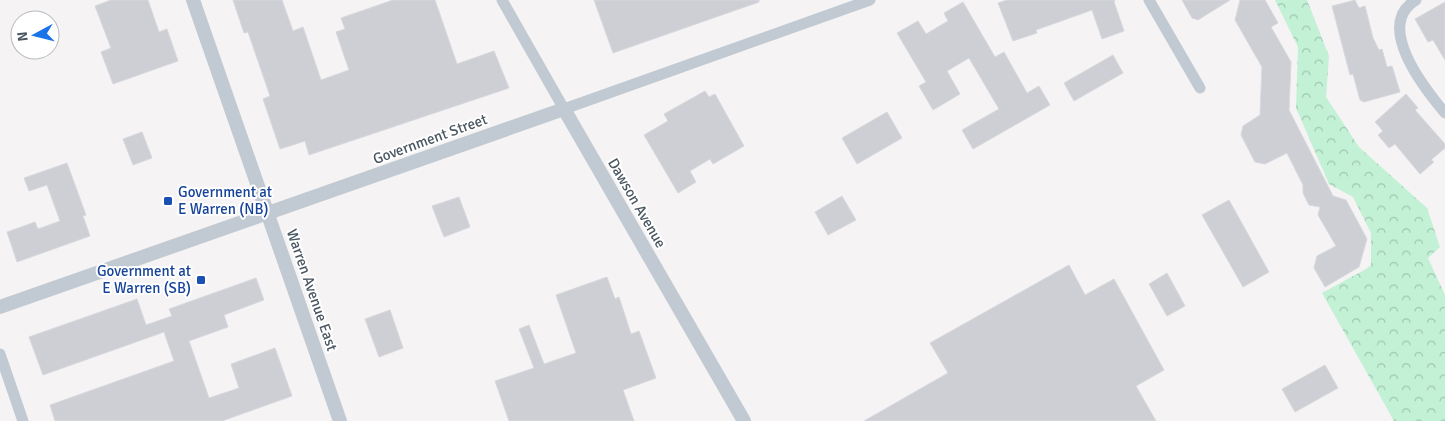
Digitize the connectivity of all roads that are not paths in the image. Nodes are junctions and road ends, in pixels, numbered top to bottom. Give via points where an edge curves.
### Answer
1 (194, 0) edge
2 (502, 0) edge
3 (870, 0) edge
4 (1149, 0) edge
5 (1416, 0) edge
6 (1200, 88) dead end
7 (564, 108) junction
8 (1445, 113) edge
9 (268, 214) junction
10 (0, 307) edge
11 (0, 354) edge
12 (24, 421) edge
13 (340, 421) edge
14 (744, 421) edge

1 - 9 street, Warren Avenue East
2 - 7 street, Dawson Avenue
3 - 7 street, Government Street
4 - 6 street
5 - 8 street via 1402,12 1398,33 1422,85
7 - 9 street, Government Street
7 - 14 street, Dawson Avenue
9 - 10 street, Government Street
9 - 13 street, Warren Avenue East
11 - 12 street

